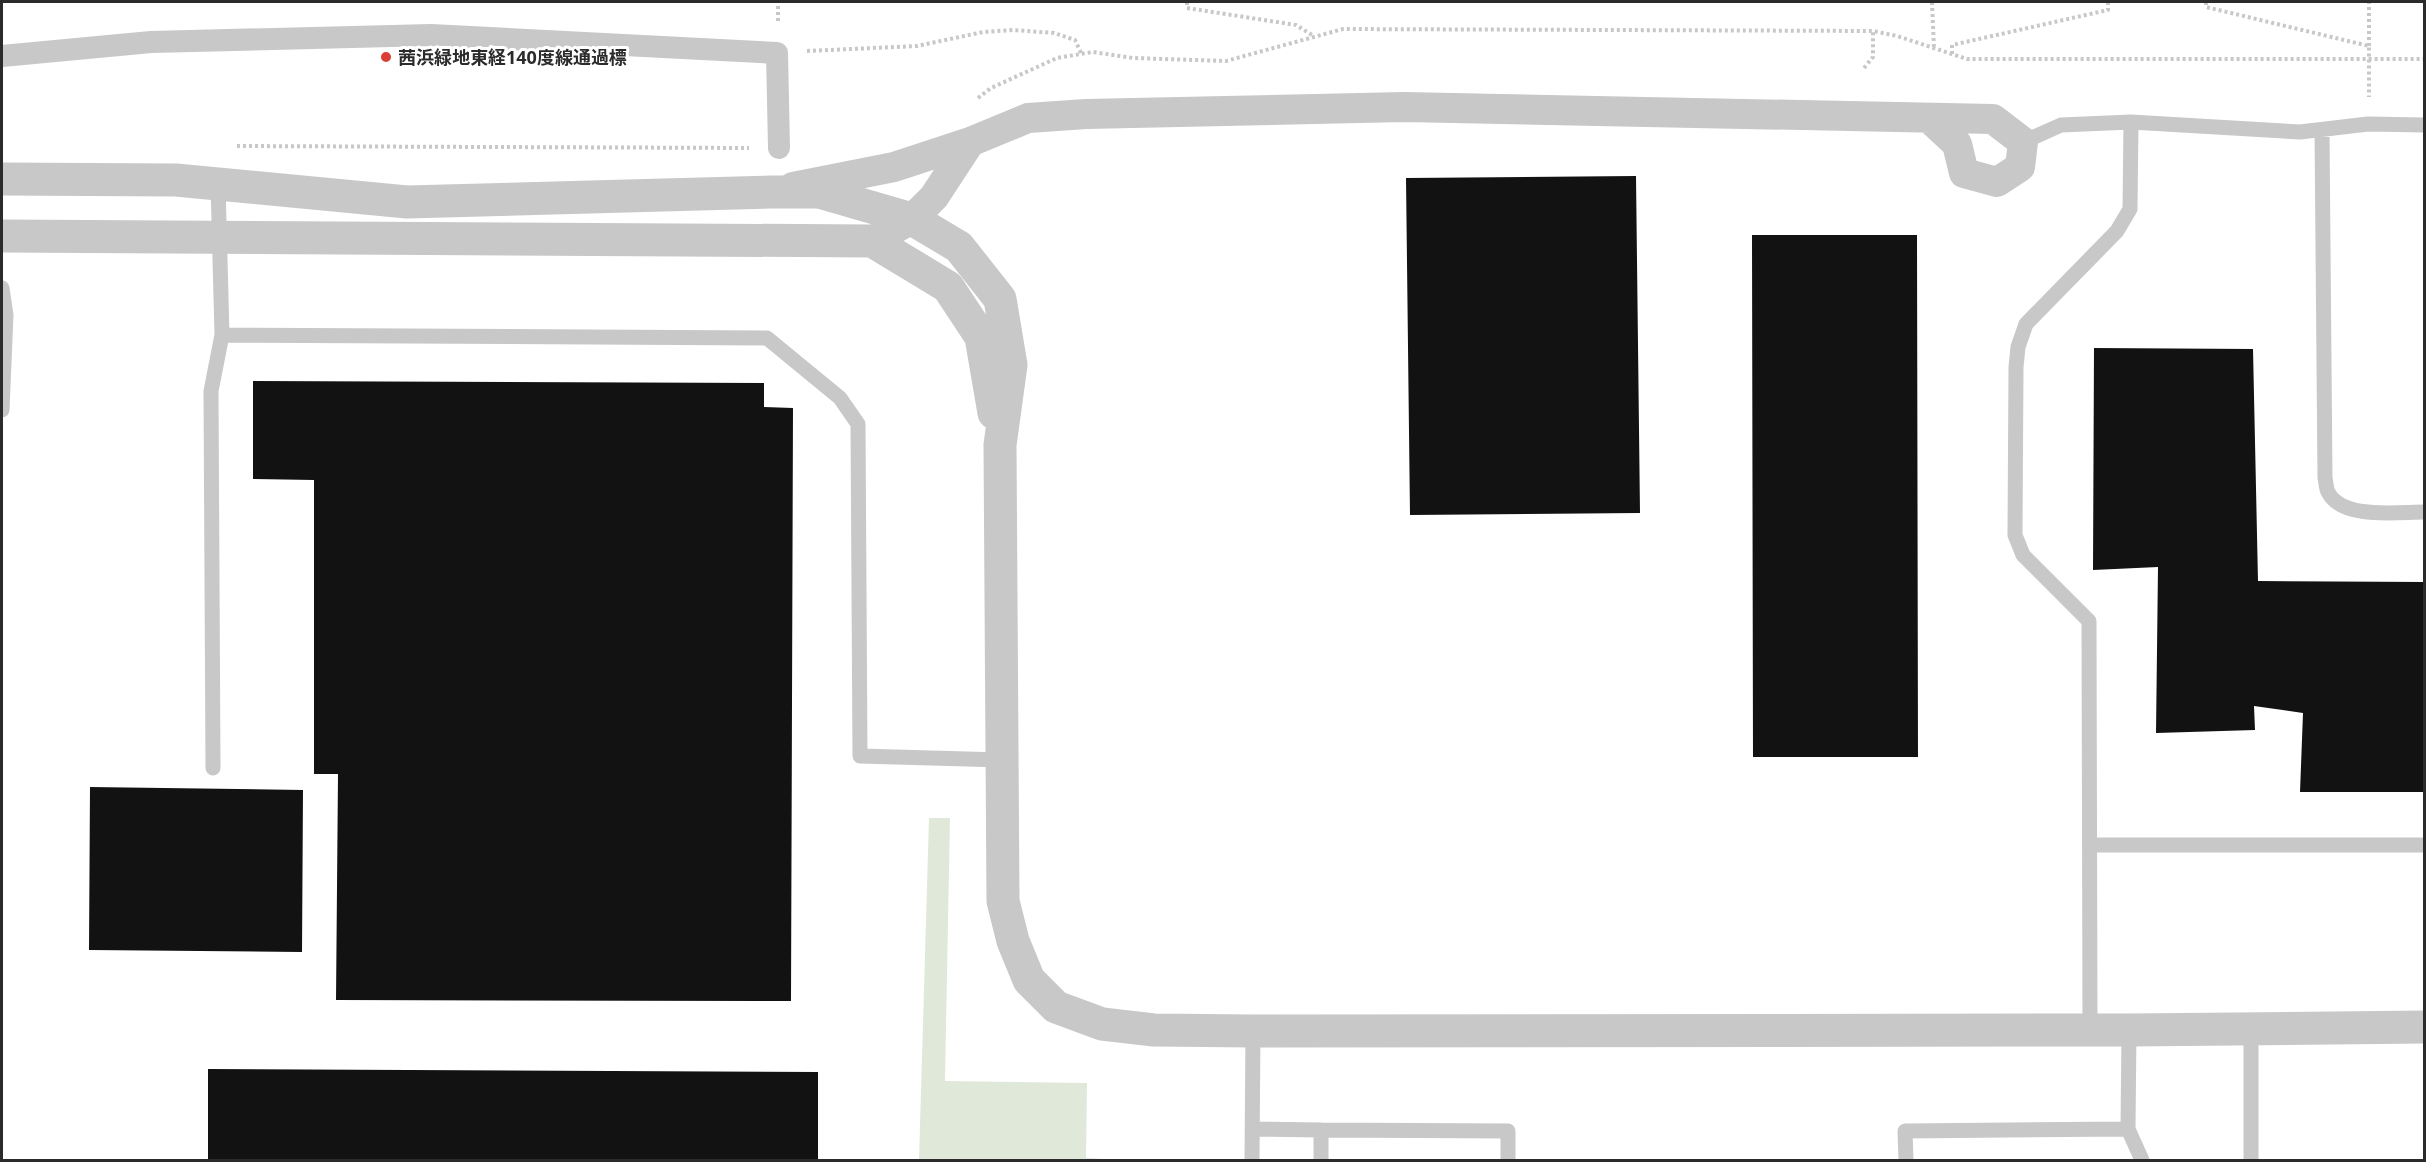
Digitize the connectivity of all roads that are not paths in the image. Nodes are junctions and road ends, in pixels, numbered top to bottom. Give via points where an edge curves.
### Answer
1 (2, 56) edge
2 (1929, 118) junction
3 (2131, 122) junction
4 (2424, 125) edge
5 (2322, 130) junction
6 (2024, 141) junction
7 (970, 142) junction
8 (778, 148) dead end
9 (2, 179) edge
10 (218, 184) junction
11 (771, 192) junction
12 (912, 219) junction
13 (2, 236) edge
14 (221, 239) junction
15 (872, 241) junction
16 (2, 288) edge
17 (222, 335) junction
18 (2, 410) edge
19 (1000, 445) junction
20 (2424, 512) edge
21 (1002, 760) junction
22 (213, 768) dead end
23 (2424, 844) edge
24 (2090, 845) junction
25 (2424, 1027) edge
26 (2251, 1029) junction
27 (2090, 1030) junction
28 (2129, 1030) junction
29 (1252, 1031) junction
30 (1253, 1129) junction
31 (2128, 1129) junction
32 (1321, 1130) junction
33 (1252, 1161) edge
34 (1321, 1161) edge
35 (1508, 1161) edge
36 (1906, 1161) edge
37 (2142, 1161) edge
38 (2251, 1161) edge

1 - 8 street via 151,42 431,35 777,53
2 - 6 street via 1993,119
2 - 6 street via 1957,144 1964,173 1997,182 2020,167
2 - 7 street via 1404,107 1121,113 1028,118
3 - 5 lane
3 - 6 lane via 2061,125
3 - 24 lane via 2130,209 2117,231 2026,324 2016,367 2015,535 2023,555 2089,621
4 - 5 lane via 2368,124
5 - 20 lane via 2328,491 2344,507 2362,512
7 - 11 street via 894,167
7 - 12 street via 934,197
9 - 10 street via 176,180
10 - 11 street via 407,202
10 - 14 lane
11 - 12 street via 819,192
12 - 15 street
12 - 19 street via 959,247 1000,299 1011,365
13 - 14 street
14 - 15 street
14 - 17 lane
15 - 19 street via 948,288 981,337
16 - 18 lane via 6,315
17 - 21 lane via 767,338 840,398 858,424 860,756
17 - 22 lane via 211,391
19 - 21 street
21 - 29 street via 1003,901 1013,941 1029,980 1056,1007 1102,1024 1154,1030
23 - 24 lane
24 - 27 lane
25 - 26 street
26 - 28 street
26 - 38 lane
27 - 28 street
27 - 29 street
28 - 31 lane
29 - 30 lane
30 - 32 lane
30 - 33 lane
31 - 36 lane via 1905,1131
31 - 37 lane
32 - 34 lane
32 - 35 lane via 1508,1131

